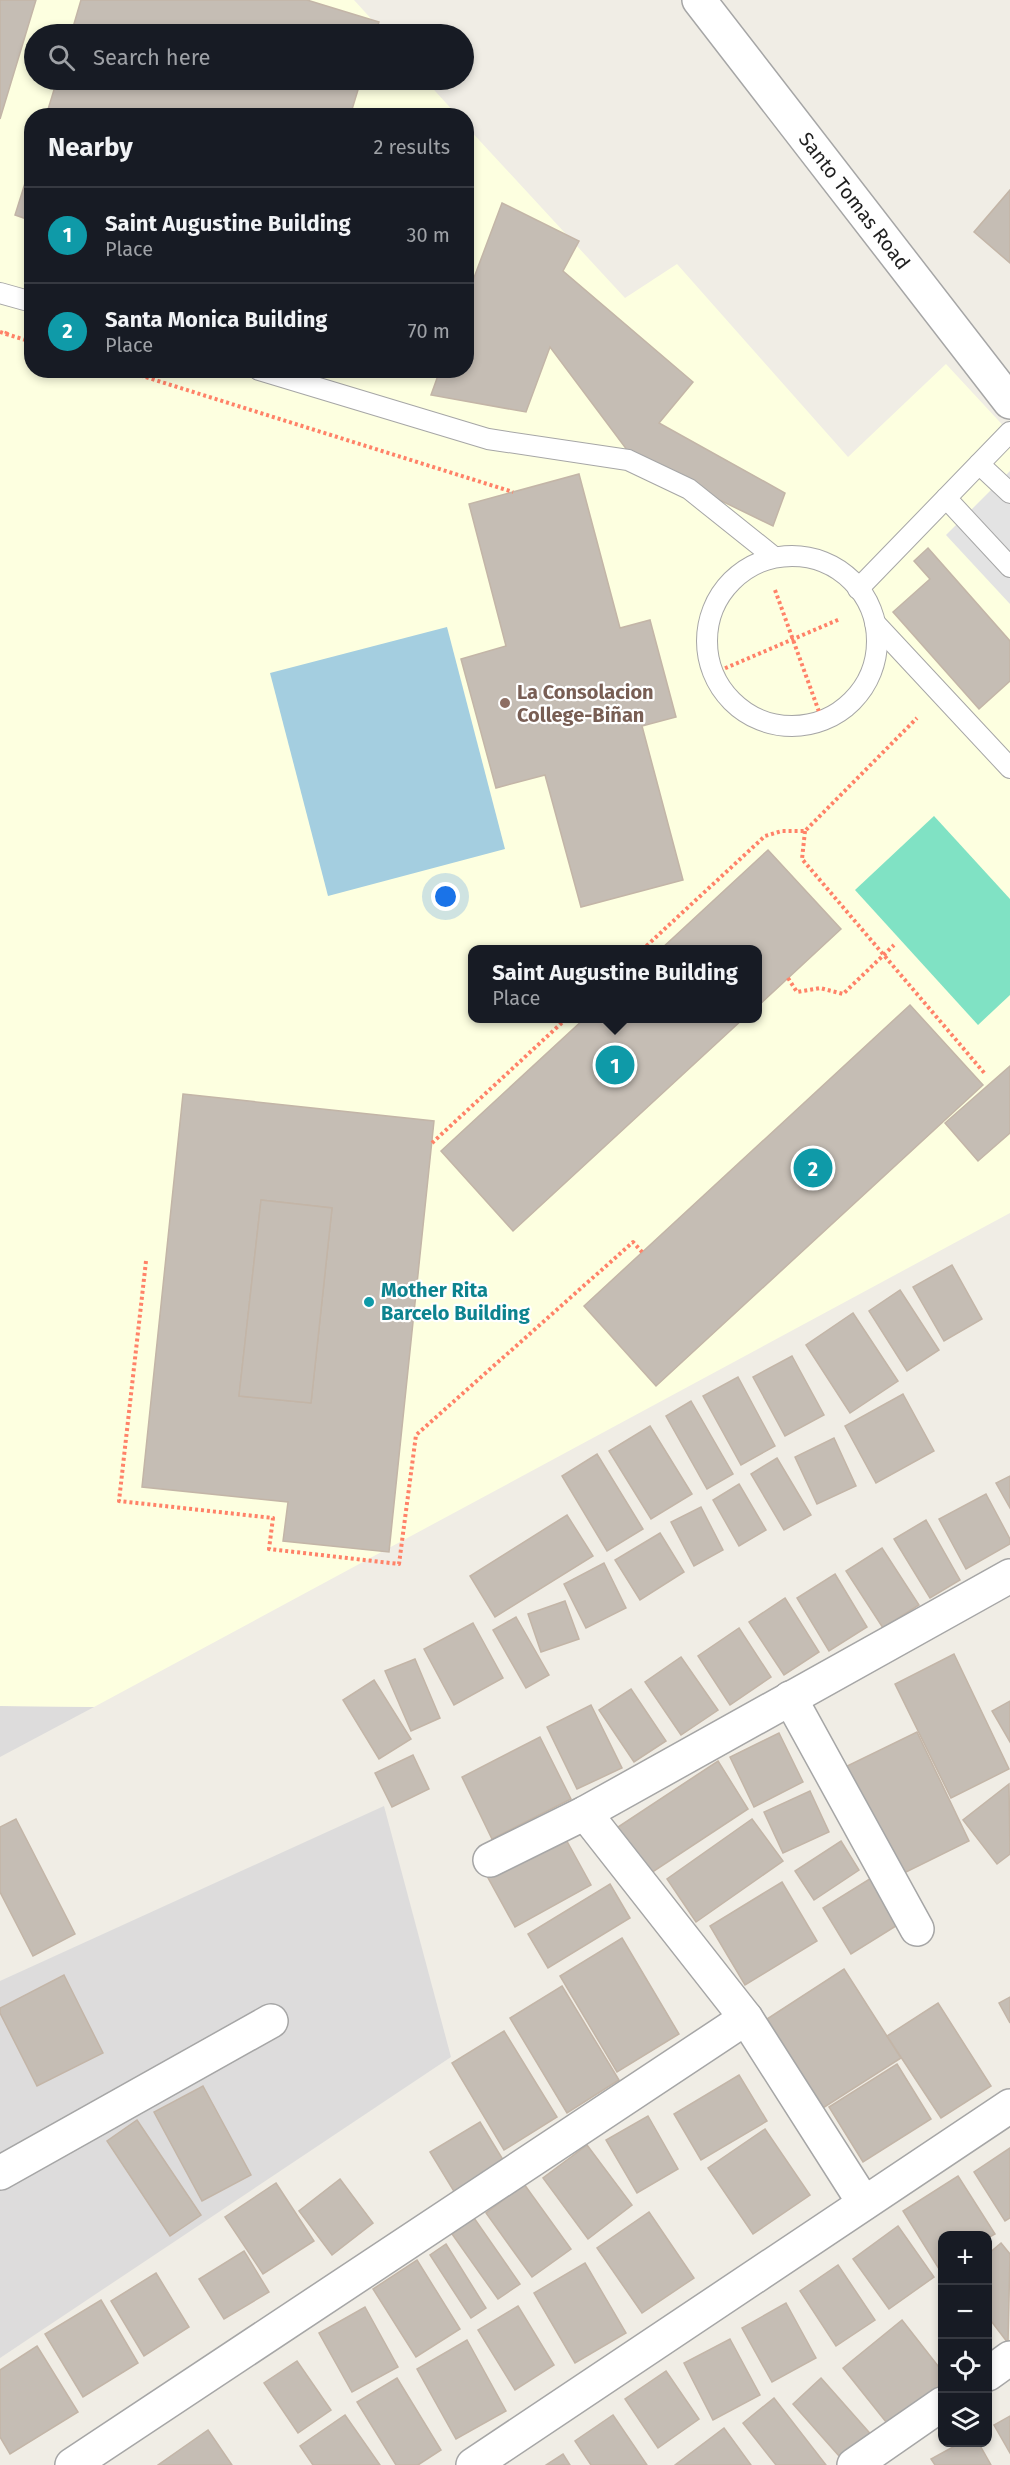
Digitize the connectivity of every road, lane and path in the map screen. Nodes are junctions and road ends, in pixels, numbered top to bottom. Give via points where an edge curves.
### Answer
1 (699, 0) edge
2 (0, 293) edge
3 (24, 300) edge
4 (6, 334) dead end
5 (24, 340) edge
6 (149, 378) edge
7 (285, 378) edge
8 (1010, 402) edge
9 (1010, 432) edge
10 (979, 464) junction
11 (513, 492) dead end
12 (1010, 494) edge
13 (946, 498) junction
14 (769, 559) junction
15 (1010, 567) edge
16 (858, 589) junction
17 (872, 615) junction
18 (793, 639) junction
19 (714, 673) junction
20 (941, 693) junction
21 (822, 720) junction
22 (1010, 768) edge
23 (805, 831) junction
24 (647, 945) edge
25 (894, 945) dead end
26 (884, 955) junction
27 (788, 978) dead end
28 (562, 1023) edge
29 (986, 1075) dead end
30 (432, 1143) dead end
31 (642, 1252) dead end
32 (146, 1261) dead end
33 (1010, 1576) edge
34 (790, 1698) junction
35 (585, 1813) junction
36 (490, 1860) dead end
37 (917, 1929) dead end
38 (746, 2018) junction
39 (271, 2021) dead end
40 (1010, 2106) edge
41 (0, 2173) edge
42 (864, 2204) junction
43 (1010, 2358) edge
44 (992, 2371) edge
45 (938, 2407) edge
46 (72, 2465) edge
47 (473, 2465) edge
48 (854, 2465) edge

1 - 8 street, Santo Tomas Road
2 - 3 lane
4 - 5 path
6 - 11 path
7 - 14 lane via 488,440 628,460 689,489
9 - 10 lane
10 - 12 lane
10 - 13 lane
13 - 15 lane
13 - 16 lane
14 - 16 lane via 801,555 827,562 849,577
14 - 18 path
14 - 19 lane via 728,583 714,606 707,632 708,658
16 - 17 lane
17 - 18 path
17 - 20 lane
17 - 21 lane via 876,650 870,676 854,698
18 - 19 path
18 - 21 path
19 - 21 lane via 734,704 757,718 783,725
20 - 22 lane
20 - 23 path
23 - 24 path via 765,836
23 - 26 path via 802,859
25 - 26 path
26 - 27 path via 843,994 820,988 797,992
26 - 29 path
28 - 30 path
31 - 32 path via 633,1242 417,1435 399,1564 269,1550 273,1518 119,1501
33 - 34 street
34 - 35 street
34 - 37 street
35 - 36 street
35 - 38 street
38 - 42 street
38 - 46 street
39 - 41 street
40 - 42 street
42 - 47 street
43 - 44 street
45 - 48 street

